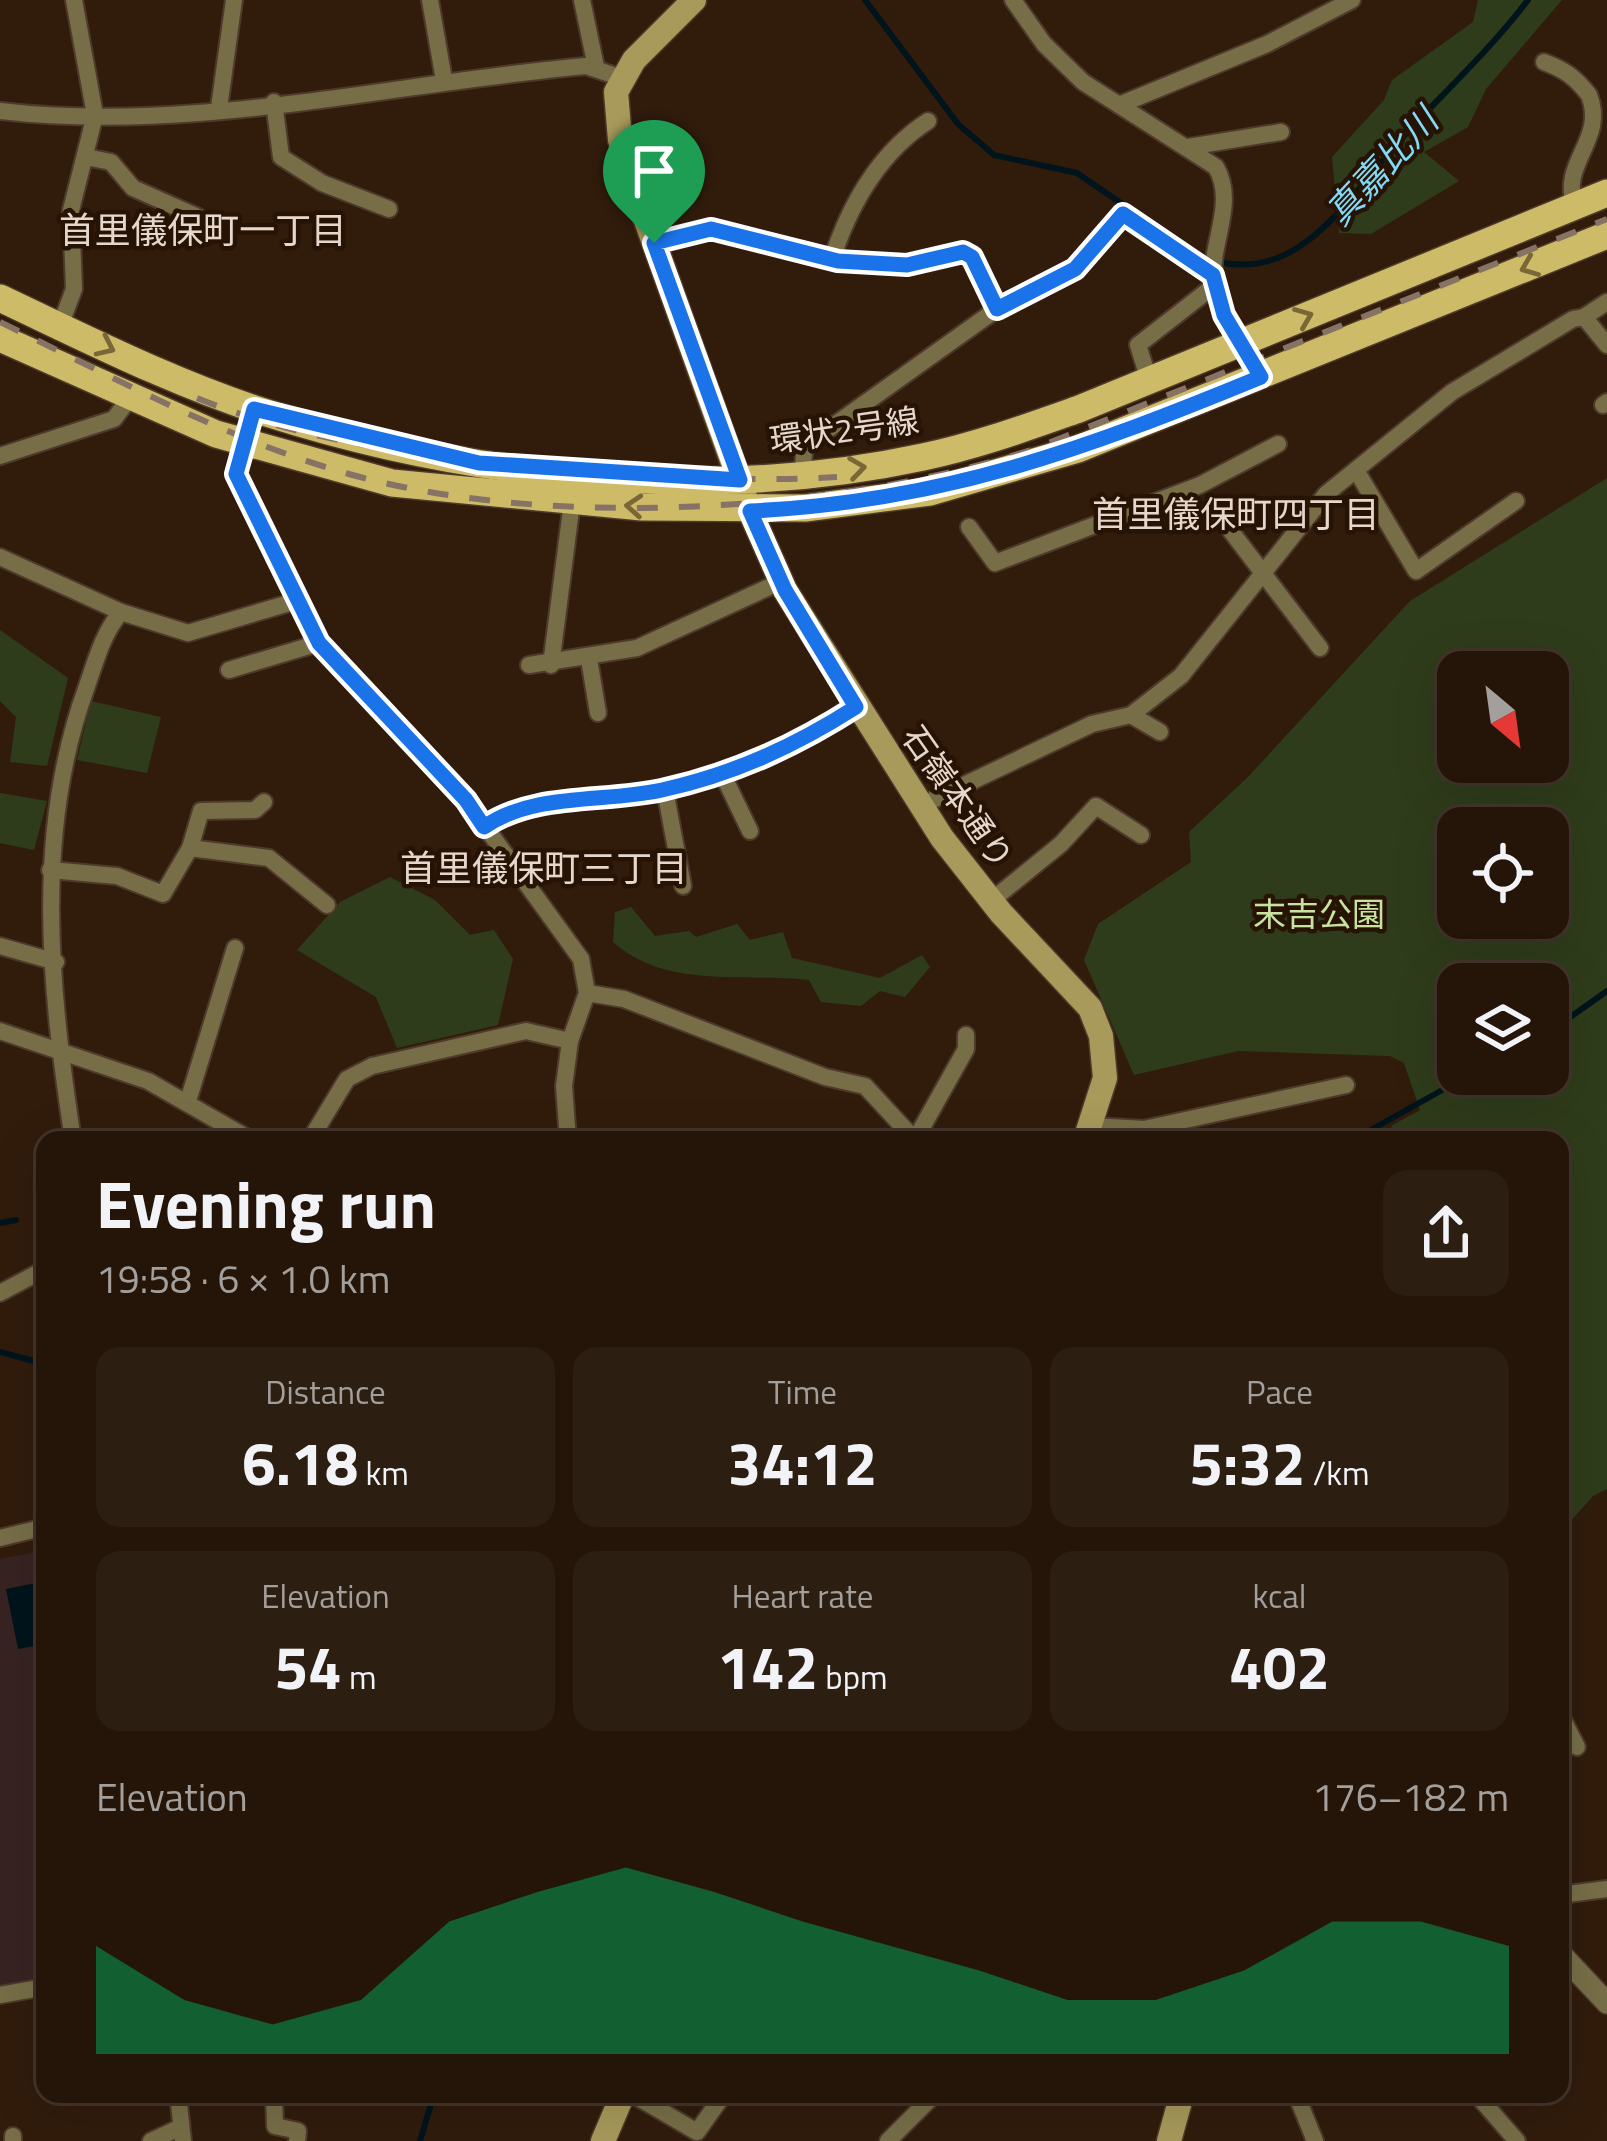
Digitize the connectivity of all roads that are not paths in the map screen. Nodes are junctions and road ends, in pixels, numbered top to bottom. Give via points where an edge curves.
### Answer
1 (74, 0) edge
2 (234, 0) edge
3 (430, 0) edge
4 (582, 0) edge
5 (694, 0) edge
6 (1013, 0) edge
7 (1350, 0) edge
8 (1544, 62) dead end
9 (596, 67) junction
10 (622, 78) junction
11 (444, 80) junction
12 (274, 102) junction
13 (1119, 105) junction
14 (219, 108) junction
15 (0, 111) edge
16 (95, 115) junction
17 (928, 121) dead end
18 (1281, 132) dead end
19 (1189, 147) junction
20 (86, 157) junction
21 (1607, 193) edge
22 (1576, 206) junction
23 (389, 209) dead end
24 (198, 217) dead end
25 (1607, 235) edge
26 (654, 243) junction
27 (832, 259) junction
28 (1214, 278) junction
29 (0, 298) edge
30 (1607, 302) edge
31 (997, 309) junction
32 (1584, 316) junction
33 (60, 326) junction
34 (0, 338) edge
35 (1240, 343) junction
36 (1607, 345) edge
37 (1261, 377) junction
38 (1149, 380) junction
39 (128, 399) junction
40 (254, 409) junction
41 (243, 444) junction
42 (1278, 445) dead end
43 (0, 456) edge
44 (1356, 470) junction
45 (803, 474) junction
46 (740, 480) junction
47 (1516, 501) dead end
48 (572, 502) junction
49 (750, 511) junction
50 (1224, 523) dead end
51 (969, 527) dead end
52 (0, 557) edge
53 (1264, 573) junction
54 (780, 582) junction
55 (296, 601) junction
56 (122, 612) junction
57 (319, 643) junction
58 (1321, 648) dead end
59 (589, 659) junction
60 (551, 664) junction
61 (529, 665) dead end
62 (230, 670) dead end
63 (856, 707) junction
64 (598, 713) dead end
65 (1131, 715) junction
66 (1160, 732) dead end
67 (722, 773) junction
68 (665, 790) junction
69 (264, 802) dead end
70 (920, 806) junction
71 (484, 827) junction
72 (750, 831) dead end
73 (1141, 836) dead end
74 (190, 848) junction
75 (50, 870) junction
76 (683, 886) dead end
77 (991, 902) junction
78 (327, 905) dead end
79 (0, 946) edge
80 (235, 948) dead end
81 (56, 962) junction
82 (587, 993) junction
83 (0, 1031) edge
84 (966, 1035) dead end
85 (570, 1041) junction
86 (59, 1054) junction
87 (1346, 1084) dead end
88 (188, 1101) junction
89 (72, 1131) edge
90 (236, 1131) edge
91 (315, 1131) edge
92 (567, 1131) edge
93 (907, 1131) edge
94 (920, 1131) edge
95 (1088, 1131) edge
96 (1116, 1131) edge
97 (36, 1274) edge
98 (0, 1293) edge
99 (36, 1529) edge
100 (0, 1538) edge
101 (1569, 1733) edge
102 (1576, 1747) dead end
103 (1607, 1888) edge
104 (1569, 1893) edge
105 (1569, 1963) edge
106 (36, 1989) edge
107 (0, 1995) edge
108 (1607, 2003) edge
109 (179, 2103) edge
110 (274, 2103) edge
111 (622, 2103) edge
112 (644, 2103) edge
113 (718, 2103) edge
114 (922, 2103) edge
115 (1180, 2103) edge
116 (1300, 2103) edge
117 (1484, 2103) edge
118 (182, 2134) edge
119 (151, 2141) edge
120 (297, 2141) edge
121 (603, 2141) edge
122 (888, 2141) edge
123 (1169, 2141) edge
124 (1315, 2141) edge
125 (1517, 2141) edge

1 - 16 street
2 - 14 street
3 - 11 street
4 - 9 street
5 - 10 main road
6 - 13 street via 1044,44
7 - 13 street
8 - 22 street via 1568,71 1601,119 1572,177
9 - 10 street
9 - 11 street
10 - 26 main road, 石嶺本通り via 616,119
11 - 12 street
12 - 14 street
12 - 23 street via 281,157
13 - 19 street
14 - 16 street
15 - 16 street
16 - 20 street
17 - 27 street via 868,179
18 - 19 street
19 - 28 street via 1220,174
20 - 24 street via 111,162 133,188
20 - 33 street via 70,222 74,290
21 - 22 main road, 環状2号線
35 -> 22 main road, 環状2号線
25 -> 37 main road, 環状2号線
26 - 27 street via 711,229
26 - 46 main road, 石嶺本通り
27 - 31 street via 907,265 963,252
28 - 31 street via 1123,214 1075,269
28 - 35 street
28 - 38 street via 1138,345
29 - 33 main road, 環状2号線
30 - 32 street
31 - 45 street via 812,441
32 - 36 street
32 - 44 street via 1452,392
33 -> 40 main road, 環状2号線
34 - 39 main road, 環状2号線
35 - 37 street
35 - 38 main road, 環状2号線
37 - 49 main road, 環状2号線 via 964,484
45 -> 38 main road, 環状2号線 via 950,451
39 - 41 main road, 環状2号線
39 - 43 street via 114,419
40 - 41 street
40 - 46 main road, 環状2号線 via 479,463
41 - 48 main road, 環状2号線 via 392,483
41 - 55 street via 236,474
42 - 51 street via 995,563
44 - 47 street via 1416,571
44 - 53 street via 1326,494
45 - 46 main road, 環状2号線
46 - 49 main road, 石嶺本通り
49 -> 48 main road, 環状2号線
48 - 60 street
49 - 54 main road, 石嶺本通り
50 - 53 street
52 - 56 street
53 - 58 street
53 - 65 street via 1181,676
54 - 59 street via 637,648
54 - 63 main road, 石嶺本通り
55 - 56 street via 188,633
55 - 57 street
56 - 75 street via 80,704
57 - 62 street
57 - 71 street
59 - 60 street
59 - 64 street
60 - 61 street
63 - 67 street via 772,757
63 - 70 main road, 石嶺本通り
65 - 66 street
65 - 70 street via 1092,724
67 - 68 street
67 - 72 street
68 - 71 street via 524,807
68 - 76 street
69 - 74 street via 255,810 200,811
70 - 77 main road, 石嶺本通り
71 - 82 street via 581,959
73 - 77 street via 1096,806
74 - 75 street via 163,894 116,876
74 - 78 street via 269,858
75 - 81 street
77 - 95 main road, 石嶺本通り via 1090,1008 1105,1064
79 - 81 street
80 - 88 street
81 - 86 street
82 - 85 street
82 - 93 street via 624,999 865,1086
83 - 86 street
84 - 94 street via 966,1049
85 - 91 street via 526,1031 372,1066 347,1079
85 - 92 street
86 - 88 street
86 - 89 street
87 - 96 street
88 - 90 street
97 - 98 street
99 - 100 street
101 - 102 street
103 - 104 street
105 - 108 street
106 - 107 street
109 - 118 street
110 - 120 street via 275,2126 298,2131
111 - 121 main road
112 - 113 street via 697,2132
114 - 122 street
115 - 123 main road
116 - 124 street
117 - 125 street
118 - 119 street

